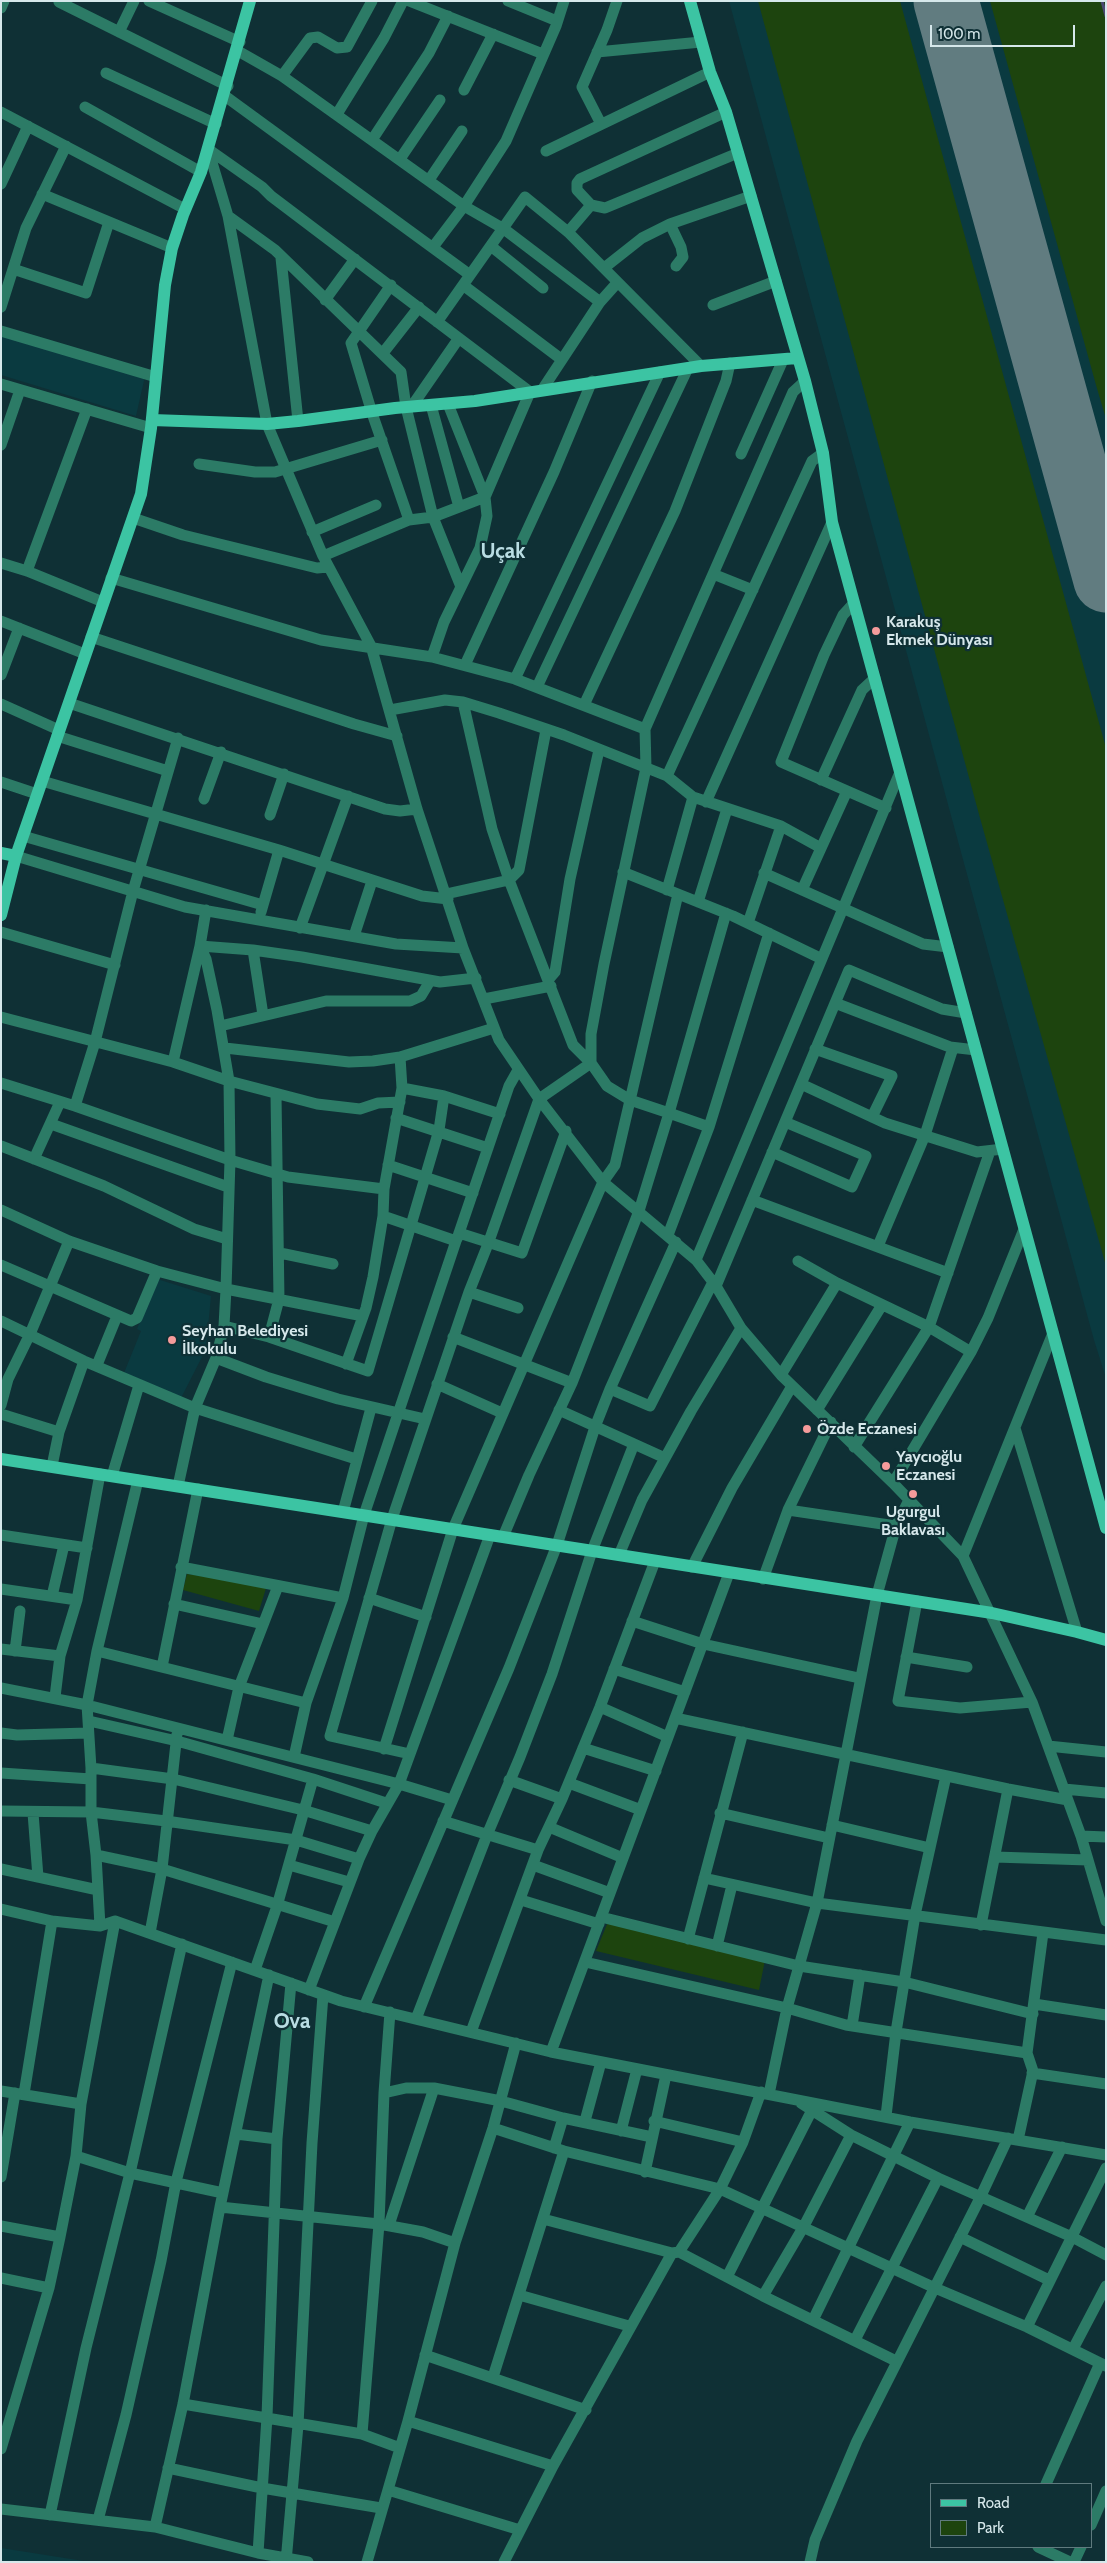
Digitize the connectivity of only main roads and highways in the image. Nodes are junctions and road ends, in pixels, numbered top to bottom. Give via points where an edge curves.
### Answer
1 (250, 1) edge
2 (690, 1) edge
3 (797, 358) junction
4 (152, 424) junction
5 (1, 853) edge
6 (16, 856) junction
7 (1, 915) edge
8 (1, 1459) edge
9 (1106, 1528) edge
10 (1106, 1640) edge

1 - 4 main road via 201,172 172,248 165,285
2 - 3 main road via 710,72 726,112
3 - 4 main road via 695,367 448,404 298,421
3 - 9 main road via 822,453 832,522 976,1050 996,1150 1024,1229
4 - 6 main road via 143,483 133,518
5 - 6 main road
6 - 7 main road
8 - 10 main road via 992,1613

